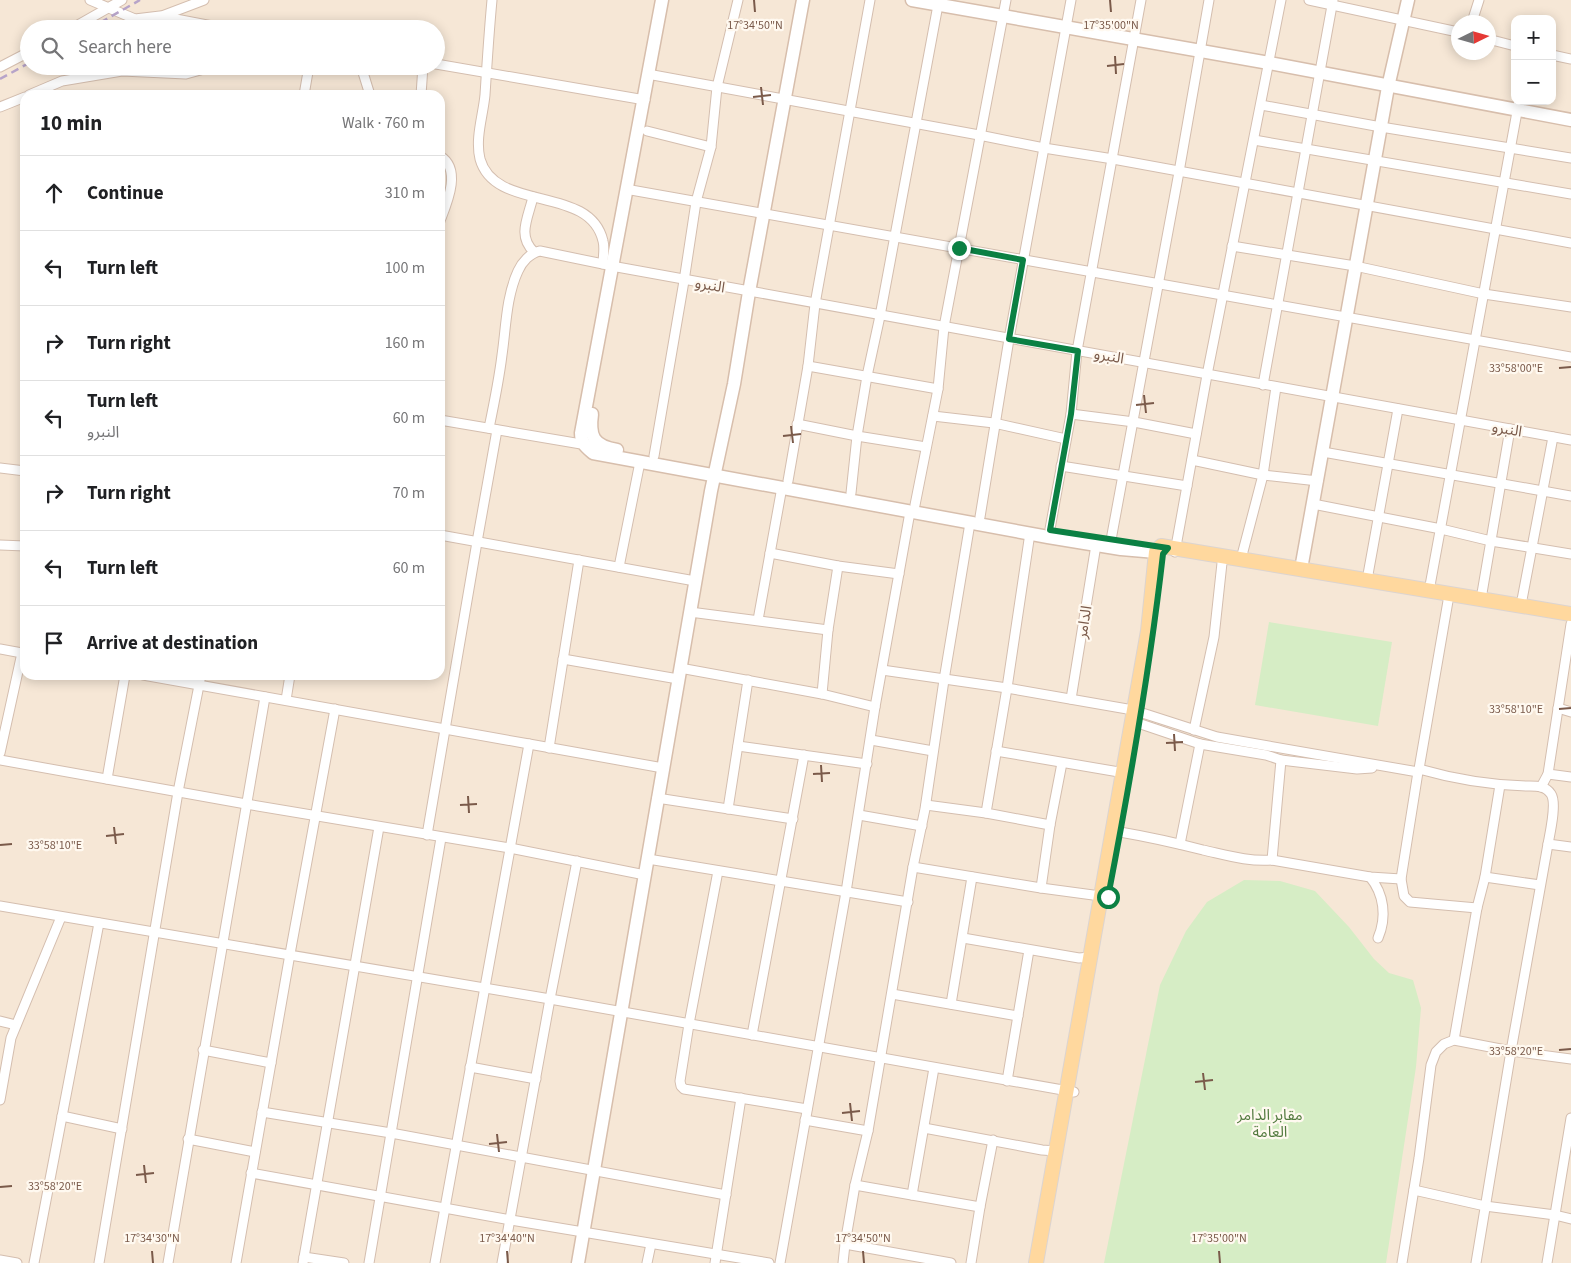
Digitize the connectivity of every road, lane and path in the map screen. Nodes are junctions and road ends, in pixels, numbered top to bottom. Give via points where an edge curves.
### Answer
1 (90, 0) edge
2 (122, 0) edge
3 (204, 0) edge
4 (492, 0) edge
5 (662, 0) edge
6 (668, 0) edge
7 (738, 0) edge
8 (803, 0) edge
9 (870, 0) edge
10 (912, 0) edge
11 (1006, 0) edge
12 (1071, 0) edge
13 (1141, 0) edge
14 (1209, 0) edge
15 (1281, 0) edge
16 (1308, 0) edge
17 (1408, 0) edge
18 (1479, 0) edge
19 (1333, 2) edge
20 (930, 3) edge
21 (107, 8) junction
22 (1474, 15) edge
23 (160, 16) junction
24 (1002, 17) junction
25 (1402, 19) junction
26 (86, 20) edge
27 (181, 20) edge
28 (1066, 27) junction
29 (1451, 30) edge
30 (1135, 40) junction
31 (1496, 41) edge
32 (1511, 45) edge
33 (1200, 51) junction
34 (1556, 56) edge
35 (20, 57) edge
36 (1571, 59) edge
37 (1269, 63) junction
38 (445, 66) edge
39 (0, 67) edge
40 (486, 73) junction
41 (1321, 73) junction
42 (98, 75) edge
43 (307, 75) edge
44 (364, 75) edge
45 (423, 75) edge
46 (653, 75) junction
47 (1388, 86) junction
48 (717, 87) junction
49 (41, 90) edge
50 (305, 90) edge
51 (368, 90) edge
52 (422, 90) edge
53 (20, 99) edge
54 (645, 100) junction
55 (786, 100) junction
56 (1511, 104) edge
57 (1261, 105) junction
58 (1518, 105) edge
59 (0, 107) edge
60 (850, 112) junction
61 (1311, 114) junction
62 (1571, 120) edge
63 (916, 124) junction
64 (1381, 127) junction
65 (647, 131) junction
66 (979, 135) junction
67 (1254, 140) junction
68 (711, 146) junction
69 (1044, 148) junction
70 (1510, 148) junction
71 (1305, 150) junction
72 (445, 158) edge
73 (1571, 158) edge
74 (1113, 159) junction
75 (1375, 160) junction
76 (1179, 172) junction
77 (1504, 181) junction
78 (1245, 184) junction
79 (631, 190) junction
80 (1297, 194) junction
81 (1571, 194) edge
82 (534, 197) junction
83 (696, 202) junction
84 (1366, 206) junction
85 (445, 209) edge
86 (764, 214) junction
87 (829, 225) junction
88 (1494, 230) junction
89 (895, 237) junction
90 (1571, 243) edge
91 (1232, 246) junction
92 (959, 248) junction
93 (534, 252) junction
94 (1286, 255) junction
95 (1023, 260) junction
96 (611, 266) junction
97 (1355, 266) junction
98 (1092, 272) junction
99 (684, 281) junction
100 (1159, 284) junction
101 (749, 292) junction
102 (1484, 294) junction
103 (1223, 295) junction
104 (815, 304) junction
105 (1277, 305) junction
106 (1571, 307) edge
107 (880, 316) junction
108 (1346, 317) junction
109 (944, 327) junction
110 (1009, 339) junction
111 (1475, 340) junction
112 (1078, 351) junction
113 (1571, 357) edge
114 (1145, 363) junction
115 (808, 366) junction
116 (1207, 374) junction
117 (867, 376) junction
118 (1263, 385) junction
119 (1276, 387) junction
120 (938, 389) junction
121 (1333, 396) junction
122 (1398, 409) junction
123 (1071, 414) junction
124 (933, 416) junction
125 (1461, 420) junction
126 (445, 421) edge
127 (1134, 422) junction
128 (994, 423) junction
129 (797, 424) junction
130 (493, 429) junction
131 (1510, 429) junction
132 (1196, 434) junction
133 (857, 436) junction
134 (1553, 437) junction
135 (1066, 439) junction
136 (1571, 440) edge
137 (584, 445) junction
138 (926, 447) junction
139 (606, 448) junction
140 (1323, 452) junction
141 (654, 456) junction
142 (1192, 460) junction
143 (640, 462) junction
144 (1388, 464) junction
145 (1061, 466) junction
146 (0, 468) edge
147 (20, 470) edge
148 (715, 471) junction
149 (1451, 474) junction
150 (1263, 475) junction
151 (1123, 476) junction
152 (1318, 481) junction
153 (1501, 483) junction
154 (785, 484) junction
155 (1187, 486) junction
156 (1542, 491) junction
157 (851, 493) junction
158 (1571, 496) edge
159 (1313, 504) junction
160 (912, 508) junction
161 (1378, 517) junction
162 (975, 520) junction
163 (1441, 529) junction
164 (1050, 530) junction
165 (1030, 534) junction
166 (445, 536) edge
167 (1111, 540) junction
168 (1491, 541) junction
169 (477, 542) junction
170 (0, 545) edge
171 (1096, 545) junction
172 (20, 546) edge
173 (1532, 548) junction
174 (1166, 551) junction
175 (770, 553) junction
176 (1571, 554) edge
177 (1241, 559) junction
178 (579, 560) junction
179 (1222, 563) junction
180 (838, 566) junction
181 (620, 567) junction
182 (1301, 569) junction
183 (899, 574) junction
184 (1367, 580) junction
185 (696, 581) junction
186 (1429, 591) junction
187 (1481, 599) junction
188 (1448, 601) junction
189 (1521, 605) junction
190 (690, 612) junction
191 (1571, 614) edge
192 (758, 620) junction
193 (1571, 622) edge
194 (828, 630) junction
195 (0, 650) edge
196 (20, 652) edge
197 (563, 659) junction
198 (20, 670) edge
199 (882, 670) junction
200 (679, 674) junction
201 (124, 680) edge
202 (200, 680) edge
203 (289, 680) edge
204 (748, 680) junction
205 (944, 680) junction
206 (1007, 688) junction
207 (822, 694) junction
208 (265, 697) junction
209 (1071, 699) junction
210 (286, 700) junction
211 (876, 707) junction
212 (1558, 708) junction
213 (335, 709) junction
214 (1571, 712) edge
215 (1137, 716) junction
216 (446, 729) junction
217 (1194, 730) junction
218 (871, 740) junction
219 (529, 744) junction
220 (1200, 744) junction
221 (738, 746) junction
222 (549, 748) junction
223 (934, 751) junction
224 (996, 752) junction
225 (0, 753) edge
226 (804, 755) junction
227 (0, 760) edge
228 (1281, 760) junction
229 (1062, 763) junction
230 (867, 764) junction
231 (1388, 767) junction
232 (663, 768) junction
233 (1123, 770) junction
234 (1418, 771) junction
235 (1548, 774) junction
236 (1571, 778) edge
237 (107, 779) junction
238 (1500, 785) junction
239 (1542, 787) junction
240 (178, 792) junction
241 (657, 798) junction
242 (246, 804) junction
243 (926, 805) junction
244 (728, 809) junction
245 (986, 813) junction
246 (859, 815) junction
247 (315, 816) junction
248 (793, 819) junction
249 (1050, 825) junction
250 (922, 826) junction
251 (379, 827) junction
252 (1120, 832) junction
253 (427, 835) junction
254 (441, 838) junction
255 (1180, 844) junction
256 (1548, 844) junction
257 (1571, 847) edge
258 (510, 848) junction
259 (648, 859) junction
260 (1272, 860) junction
261 (577, 861) junction
262 (914, 868) junction
263 (718, 871) junction
264 (645, 875) junction
265 (1370, 876) junction
266 (972, 877) junction
267 (1485, 877) junction
268 (1400, 880) junction
269 (782, 881) junction
270 (1540, 885) junction
271 (1041, 888) junction
272 (846, 892) junction
273 (1104, 897) junction
274 (908, 902) junction
275 (0, 906) edge
276 (1477, 908) junction
277 (61, 917) junction
278 (99, 923) junction
279 (154, 931) junction
280 (963, 938) junction
281 (1378, 938) dead end
282 (221, 943) junction
283 (1029, 950) junction
284 (290, 954) junction
285 (1090, 957) junction
286 (354, 966) junction
287 (418, 978) junction
288 (483, 989) junction
289 (892, 994) junction
290 (550, 999) junction
291 (951, 1004) junction
292 (622, 1012) junction
293 (1018, 1016) junction
294 (0, 1021) edge
295 (689, 1024) junction
296 (16, 1025) junction
297 (752, 1035) junction
298 (1454, 1040) junction
299 (818, 1047) junction
300 (203, 1050) junction
301 (1511, 1051) junction
302 (881, 1059) junction
303 (1571, 1059) edge
304 (270, 1063) junction
305 (470, 1067) junction
306 (934, 1068) junction
307 (536, 1079) junction
308 (1007, 1081) junction
309 (1070, 1092) junction
310 (741, 1098) junction
311 (0, 1100) edge
312 (807, 1109) junction
313 (262, 1112) junction
314 (62, 1116) junction
315 (1571, 1118) edge
316 (805, 1120) junction
317 (328, 1122) junction
318 (924, 1128) junction
319 (122, 1129) junction
320 (868, 1131) junction
321 (391, 1133) junction
322 (188, 1139) junction
323 (993, 1140) junction
324 (456, 1146) junction
325 (1056, 1151) junction
326 (255, 1152) junction
327 (521, 1158) junction
328 (594, 1171) junction
329 (251, 1173) junction
330 (316, 1185) junction
331 (855, 1185) junction
332 (1414, 1190) junction
333 (726, 1195) junction
334 (912, 1195) junction
335 (381, 1196) junction
336 (980, 1206) junction
337 (1485, 1206) junction
338 (446, 1208) junction
339 (1554, 1215) junction
340 (1571, 1219) edge
341 (511, 1220) junction
342 (583, 1232) junction
343 (651, 1244) junction
344 (844, 1244) junction
345 (716, 1259) edge
346 (903, 1259) edge
347 (0, 1260) edge
348 (304, 1260) edge
349 (17, 1263) edge
350 (34, 1263) edge
351 (99, 1263) edge
352 (168, 1263) edge
353 (236, 1263) edge
354 (344, 1263) edge
355 (369, 1263) edge
356 (435, 1263) edge
357 (502, 1263) edge
358 (578, 1263) edge
359 (647, 1263) edge
360 (770, 1263) edge
361 (780, 1263) edge
362 (844, 1263) edge
363 (952, 1263) edge
364 (971, 1263) edge
365 (1036, 1263) edge
366 (1045, 1263) edge
367 (1402, 1263) edge
368 (1476, 1263) edge
369 (1547, 1263) edge

1 - 21 street
2 - 21 street
3 - 23 street
4 - 40 street
5 - 54 street
6 - 46 street
7 - 48 street
8 - 55 street
9 - 60 street
10 - 20 street
11 - 24 street
12 - 28 street
13 - 30 street
14 - 33 street
15 - 37 street
16 - 19 street
17 - 25 street
18 - 22 street
19 - 25 street
19 - 41 street
20 - 24 street
20 - 63 street
21 - 23 street via 136,19
21 - 26 street
23 - 27 street
24 - 28 street
24 - 66 street
25 - 29 street
25 - 47 street
28 - 30 street
28 - 69 street
30 - 33 street
30 - 74 street
31 - 32 street
33 - 37 street
33 - 76 street
34 - 36 street
35 - 39 street
37 - 41 street
37 - 57 street
38 - 40 street
40 - 54 street
40 - 82 street via 478,142 480,160 497,184
41 - 47 street
41 - 61 street
42 - 49 street via 62,81
43 - 50 street
44 - 51 street
45 - 52 street
46 - 48 street
46 - 65 street
47 - 56 street
47 - 64 street
48 - 55 street
48 - 68 street
53 - 59 street
54 - 96 street
55 - 60 street
55 - 86 street
57 - 61 street
57 - 67 street
58 - 62 street
58 - 70 street
60 - 63 street
60 - 87 street
61 - 64 street
61 - 71 street
63 - 66 street
63 - 89 street
64 - 70 street
64 - 75 street
65 - 68 street
65 - 79 street
66 - 69 street
66 - 92 street
67 - 71 street
67 - 78 street
68 - 83 street
69 - 74 street
69 - 95 street
70 - 73 street
70 - 77 street
71 - 75 street
71 - 80 street
72 - 85 street via 452,181
74 - 76 street
74 - 98 street
75 - 77 street
75 - 84 street
76 - 78 street
76 - 100 street
77 - 81 street
77 - 88 street
78 - 80 street
78 - 91 street
79 - 83 street
79 - 96 street
80 - 84 street
80 - 94 street
82 - 93 street via 524,239
82 - 96 street via 577,209 591,220 599,229
83 - 86 street
83 - 99 street
84 - 88 street
84 - 97 street
86 - 87 street
86 - 101 street
87 - 89 street
87 - 104 street
88 - 90 street
88 - 102 street
89 - 92 street
89 - 107 street
91 - 94 street
91 - 103 street
92 - 95 street
92 - 109 street
93 - 96 street, النبرو
93 - 130 street via 518,270 511,291
94 - 97 street
94 - 105 street
95 - 98 street
95 - 110 street
96 - 99 street, النبرو
96 - 137 street via 581,433
96 - 139 street via 590,426 595,440
97 - 102 street
97 - 108 street
98 - 100 street
98 - 112 street
99 - 101 street, النبرو
99 - 141 street
100 - 103 street
100 - 114 street
101 - 104 street, النبرو
101 - 148 street
102 - 106 street
102 - 111 street
103 - 105 street
103 - 116 street
104 - 107 street, النبرو
104 - 115 street
105 - 108 street
105 - 118 street
107 - 109 street, النبرو
107 - 117 street
108 - 111 street
108 - 121 street
109 - 110 street, النبرو
109 - 120 street
110 - 112 street, النبرو
110 - 128 street
111 - 113 street
111 - 125 street
112 - 114 street, النبرو
112 - 123 street
114 - 116 street, النبرو
114 - 127 street
115 - 117 street
115 - 129 street
116 - 118 street, النبرو
116 - 132 street
117 - 120 street
117 - 133 street
118 - 119 street, النبرو
119 - 121 street, النبرو
119 - 150 street
120 - 124 street
121 - 122 street, النبرو
121 - 140 street
122 - 125 street, النبرو
122 - 144 street
123 - 127 street
123 - 135 street
124 - 128 street
124 - 138 street
125 - 131 street, النبرو
125 - 149 street
126 - 130 street
127 - 132 street
127 - 151 street
128 - 135 street
128 - 162 street
129 - 133 street
129 - 154 street
130 - 137 street
130 - 169 street
131 - 134 street, النبرو
131 - 153 street
132 - 142 street
133 - 138 street
133 - 157 street
134 - 136 street, النبرو
134 - 156 street
135 - 145 street
137 - 139 street
137 - 143 street via 593,453
138 - 160 street
139 - 141 street
140 - 144 street
140 - 152 street
141 - 148 street
142 - 150 street
142 - 155 street
143 - 148 street
143 - 181 street
144 - 149 street
144 - 161 street
145 - 151 street
145 - 164 street
146 - 147 street
148 - 154 street
148 - 185 street
149 - 153 street
149 - 163 street
150 - 152 street
150 - 177 street
151 - 155 street
151 - 167 street
152 - 159 street
153 - 156 street
153 - 168 street
154 - 157 street
154 - 160 street
154 - 175 street
155 - 174 street
156 - 158 street
156 - 173 street
157 - 160 street
159 - 161 street
159 - 182 street
160 - 162 street
160 - 183 street
161 - 163 street
161 - 184 street
162 - 164 street
162 - 165 street
162 - 205 street
163 - 168 street
163 - 186 street
164 - 167 street
165 - 171 street
165 - 206 street
166 - 169 street
167 - 174 street
168 - 173 street
168 - 187 street
169 - 178 street
169 - 216 street
170 - 172 street
171 - 174 street
171 - 209 street, الدامر
173 - 176 street
173 - 189 street
174 - 177 main road
174 - 179 main road
174 - 215 main road via 1148,631
175 - 180 street
175 - 192 street
177 - 182 main road
178 - 181 street
178 - 197 street
179 - 188 main road
179 - 217 street via 1214,637
180 - 183 street
180 - 194 street
181 - 185 street
182 - 184 main road
183 - 199 street
184 - 186 main road
185 - 190 street
186 - 187 main road
187 - 189 main road
188 - 193 main road
188 - 234 street
189 - 191 main road
190 - 192 street
190 - 200 street
192 - 194 street
193 - 212 street
194 - 207 street
195 - 196 street
197 - 200 street
197 - 222 street
198 - 225 street
199 - 205 street
199 - 211 street
200 - 204 street
200 - 232 street
201 - 237 street
202 - 208 street
202 - 240 street
203 - 210 street
204 - 207 street
204 - 221 street
205 - 206 street
205 - 223 street
206 - 209 street
206 - 224 street
207 - 211 street
208 - 210 street
208 - 242 street
209 - 215 street
210 - 213 street
211 - 218 street
212 - 214 street
212 - 235 street
213 - 216 street
213 - 247 street
215 - 217 street
215 - 220 street
215 - 233 main road
215 - 252 main road
216 - 219 street
216 - 253 street
217 - 231 street via 1238,741
218 - 223 street
218 - 230 street
219 - 222 street
219 - 258 street
220 - 228 street
220 - 255 street
221 - 226 street
221 - 244 street
222 - 232 street
223 - 243 street
224 - 229 street
224 - 245 street
226 - 230 street
226 - 248 street
227 - 237 street
228 - 231 street via 1356,769
228 - 260 street
229 - 233 street
229 - 249 street
230 - 246 street
231 - 234 street
232 - 241 street
233 - 273 main road
234 - 238 street
234 - 268 street
235 - 236 street
235 - 239 street
237 - 240 street
238 - 239 street
238 - 267 street
239 - 256 street via 1553,800
240 - 242 street
240 - 279 street
241 - 244 street
241 - 259 street
242 - 247 street
242 - 282 street
243 - 245 street
243 - 250 street
244 - 248 street
245 - 249 street
246 - 250 street
246 - 272 street
247 - 251 street
247 - 284 street
248 - 269 street
249 - 271 street
250 - 262 street
251 - 253 street
251 - 286 street
252 - 255 street
252 - 273 main road
253 - 254 street
254 - 258 street
254 - 287 street
255 - 260 street via 1239,858
256 - 257 street
256 - 270 street
258 - 261 street
258 - 288 street
259 - 263 street
259 - 264 street
260 - 265 street
261 - 264 street
261 - 290 street
262 - 266 street
262 - 274 street
263 - 269 street
263 - 295 street
264 - 292 street
265 - 268 street
265 - 281 street via 1378,886 1382,900 1383,922
266 - 271 street
266 - 280 street
267 - 270 street
267 - 276 street
268 - 276 street via 1407,901
269 - 272 street
269 - 297 street
270 - 301 street
271 - 273 street
272 - 274 street
272 - 299 street
273 - 285 main road
273 - 309 main road
274 - 289 street
275 - 277 street
276 - 298 street
277 - 278 street
277 - 296 street
278 - 279 street
278 - 314 street
279 - 282 street
279 - 319 street
280 - 283 street
280 - 291 street
282 - 284 street
282 - 300 street
283 - 285 street
283 - 293 street
284 - 286 street
284 - 304 street
285 - 309 main road
286 - 287 street
286 - 317 street
287 - 288 street
287 - 321 street
288 - 290 street
288 - 305 street
289 - 291 street
289 - 302 street
290 - 292 street
290 - 307 street
291 - 293 street
292 - 295 street
292 - 328 street
293 - 308 street
294 - 296 street
295 - 297 street
295 - 310 street via 681,1086 684,1090
296 - 311 street
297 - 299 street
298 - 301 street
298 - 332 street via 1436,1052 1431,1065
299 - 302 street
299 - 312 street
300 - 304 street
300 - 322 street
301 - 303 street
301 - 337 street
302 - 306 street
302 - 320 street
304 - 313 street
305 - 307 street
305 - 324 street
306 - 308 street
306 - 318 street
307 - 327 street
308 - 309 street
309 - 325 main road
309 - 366 main road
310 - 312 street
310 - 333 street
312 - 316 street
313 - 317 street
313 - 326 street
314 - 319 street
314 - 350 street
315 - 339 street
316 - 320 street
316 - 361 street
317 - 321 street
317 - 330 street
318 - 323 street
318 - 334 street
319 - 351 street
320 - 331 street
321 - 324 street
321 - 335 street
322 - 326 street
322 - 352 street
323 - 325 street
323 - 336 street
324 - 327 street
324 - 338 street
325 - 365 main road
326 - 329 street
327 - 328 street
327 - 341 street
328 - 333 street
328 - 342 street
329 - 330 street
329 - 353 street
330 - 335 street
330 - 348 street
331 - 334 street
331 - 344 street
332 - 337 street
332 - 367 street
333 - 345 street
334 - 336 street
335 - 338 street
335 - 355 street
336 - 364 street
337 - 339 street
337 - 368 street
338 - 341 street
338 - 356 street
339 - 340 street
339 - 369 street
341 - 342 street
341 - 357 street
342 - 343 street
342 - 358 street
343 - 345 street
343 - 359 street
344 - 346 street
344 - 362 street
345 - 360 street
346 - 363 street
347 - 349 street
348 - 354 street

